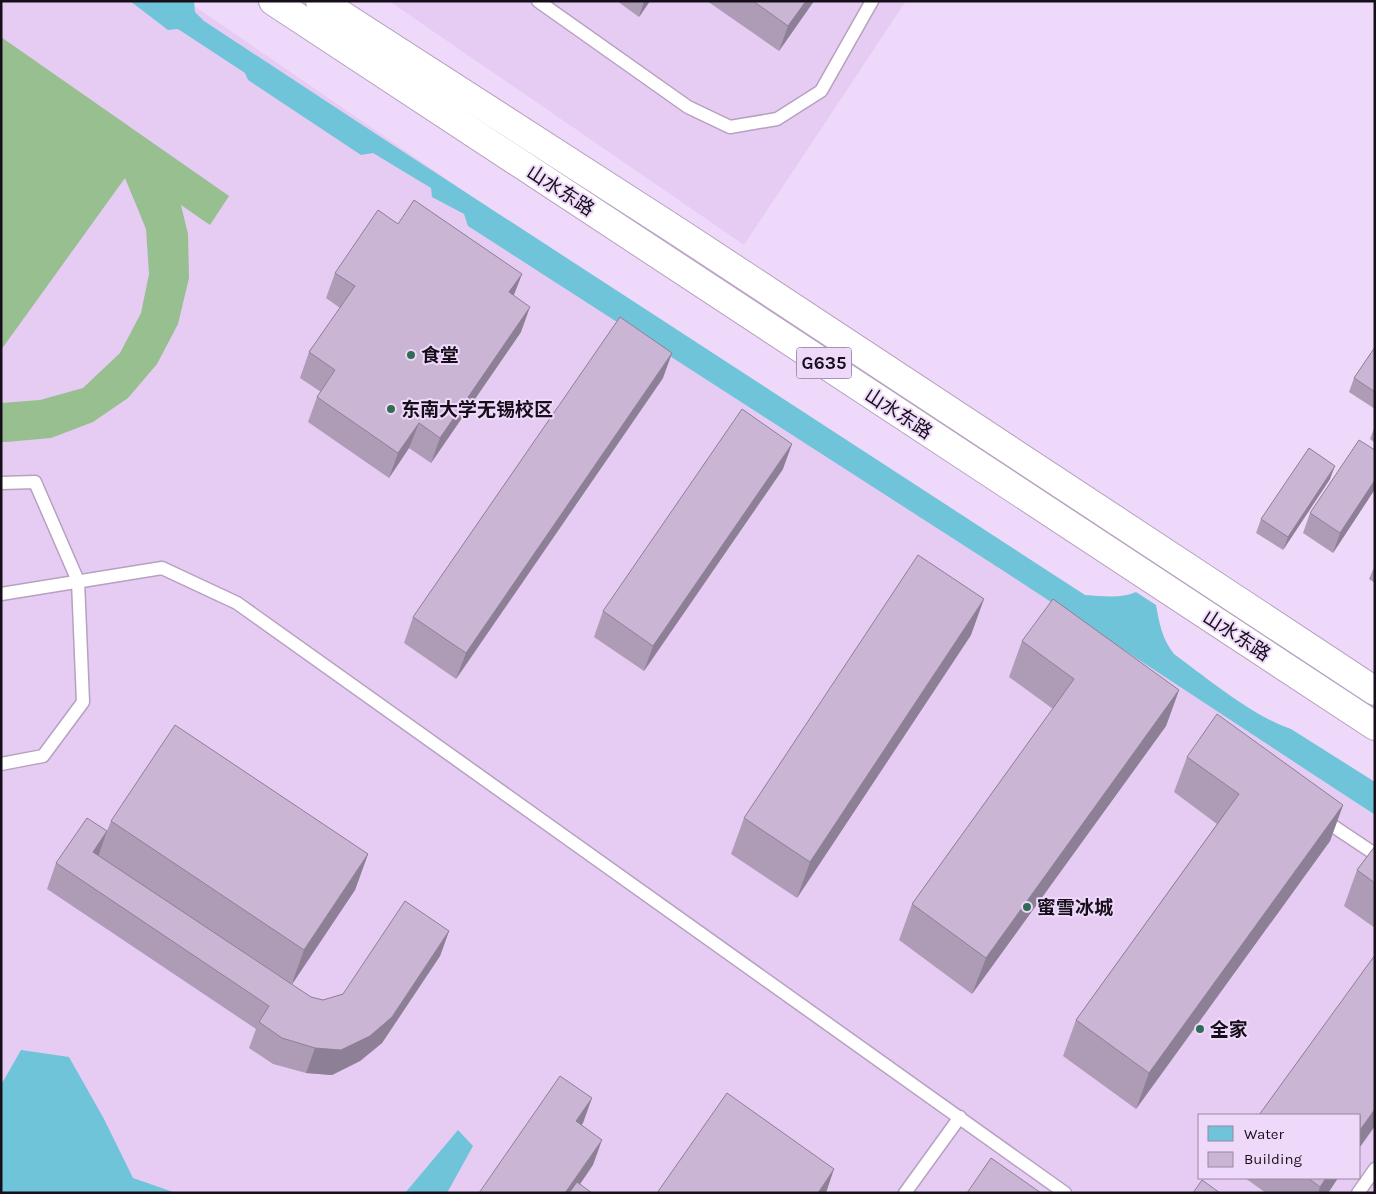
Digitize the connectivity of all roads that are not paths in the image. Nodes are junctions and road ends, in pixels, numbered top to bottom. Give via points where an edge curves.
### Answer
1 (273, 1) edge
2 (320, 1) edge
3 (538, 1) edge
4 (872, 1) edge
5 (1, 483) edge
6 (78, 582) junction
7 (1, 594) edge
8 (1375, 691) edge
9 (1375, 726) edge
10 (1, 764) edge
11 (1318, 816) edge
12 (1375, 854) edge
13 (960, 1118) junction
14 (1375, 1169) edge
15 (905, 1193) edge
16 (1065, 1193) edge
17 (1358, 1193) edge

1 - 9 highway, 山水东路 / G635
2 - 8 highway, 山水东路 / G635 via 688,238
3 - 4 lane via 688,107 730,127 777,119 820,92
5 - 6 lane via 35,482
6 - 7 lane
6 - 10 lane via 83,702 43,756
6 - 13 lane via 162,568 237,603
11 - 12 lane
13 - 15 lane
13 - 16 lane
14 - 17 lane

